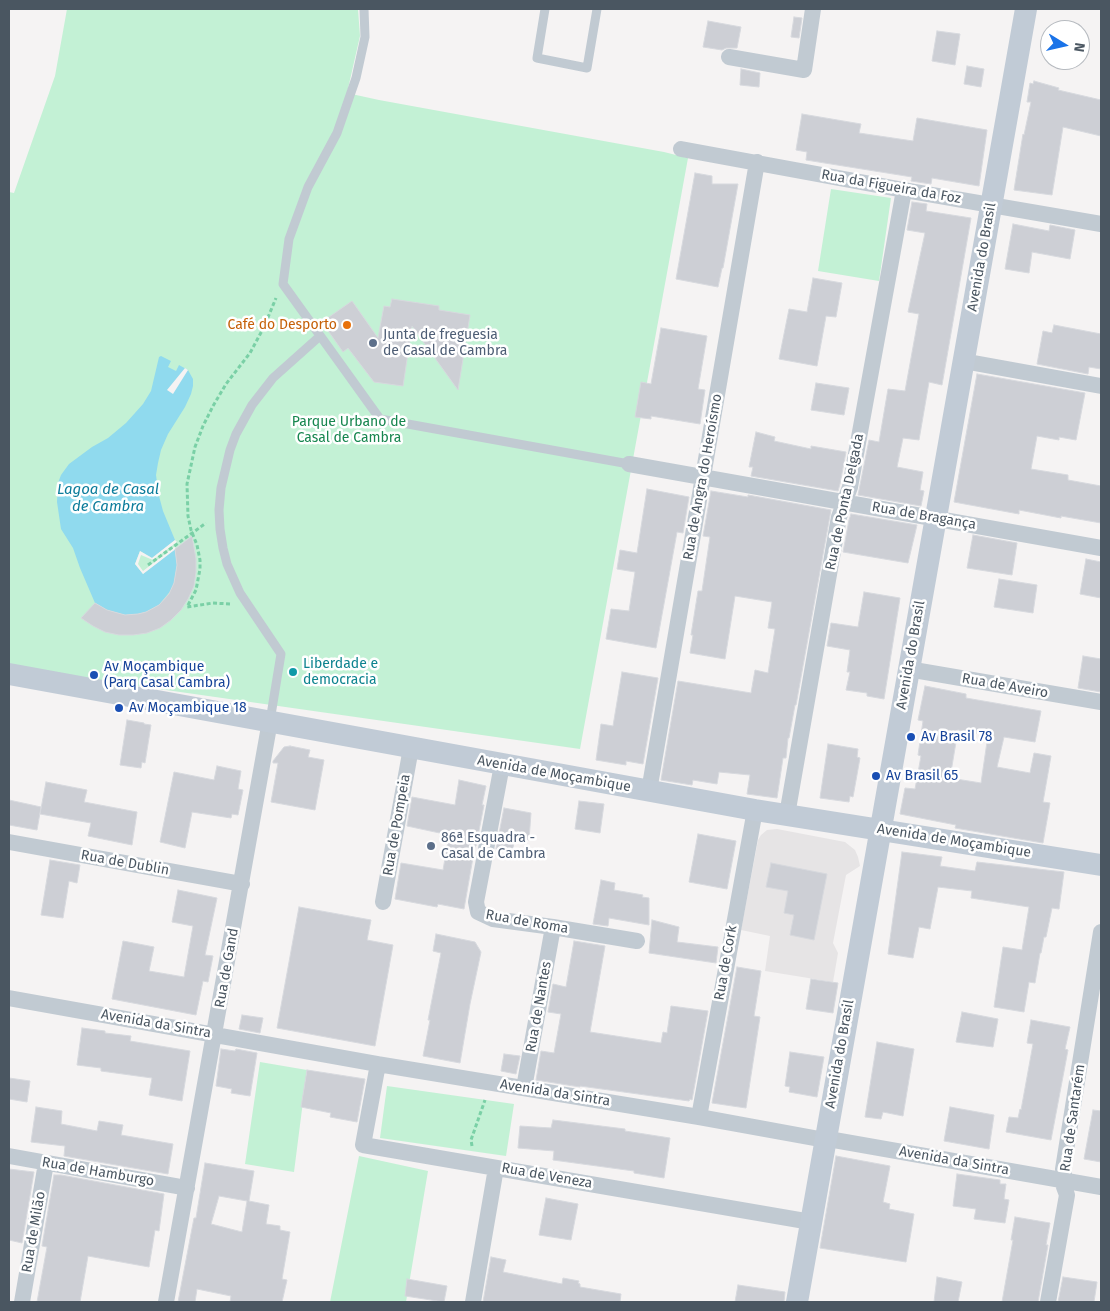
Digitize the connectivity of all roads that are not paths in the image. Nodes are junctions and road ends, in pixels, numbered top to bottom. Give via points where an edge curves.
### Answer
1 (364, 9) edge
2 (545, 9) edge
3 (596, 9) edge
4 (813, 9) edge
5 (1026, 9) edge
6 (728, 57) dead end
7 (681, 149) dead end
8 (757, 162) junction
9 (904, 190) junction
10 (991, 205) junction
11 (1101, 224) edge
12 (320, 336) junction
13 (963, 361) junction
14 (1101, 386) edge
15 (629, 464) joint
16 (703, 477) junction
17 (844, 502) junction
18 (935, 518) junction
19 (1101, 548) edge
20 (908, 669) junction
21 (9, 674) edge
22 (1101, 702) edge
23 (270, 721) junction
24 (411, 748) junction
25 (502, 765) junction
26 (649, 791) junction
27 (754, 810) junction
28 (787, 815) junction
29 (880, 829) junction
30 (9, 842) edge
31 (1101, 865) edge
32 (242, 884) junction
33 (383, 902) dead end
34 (553, 927) junction
35 (1101, 932) edge
36 (637, 941) dead end
37 (9, 998) edge
38 (215, 1035) junction
39 (378, 1064) junction
40 (524, 1088) junction
41 (699, 1117) junction
42 (825, 1140) junction
43 (9, 1156) edge
44 (46, 1163) junction
45 (496, 1168) junction
46 (1064, 1180) junction
47 (1101, 1187) edge
48 (187, 1188) junction
49 (811, 1222) junction
50 (22, 1302) edge
51 (166, 1302) edge
52 (473, 1302) edge
53 (797, 1302) edge
54 (1048, 1302) edge

1 - 12 lane via 365,37 356,78 337,133 308,187 289,239 282,284
2 - 3 lane via 538,58 587,68
4 - 6 street via 804,70
5 - 10 street, Avenida do Brasil
7 - 8 street, Rua da Figueira da Foz
8 - 9 street, Rua da Figueira da Foz
8 - 16 street, Rua de Angra do Heroísmo
9 - 10 street, Rua da Figueira da Foz
9 - 17 street, Rua de Ponta Delgada via 850,487
10 - 11 street, Rua da Figueira da Foz
10 - 13 street, Avenida do Brasil
12 - 15 lane via 380,419
12 - 23 lane via 273,378 252,405 236,434 220,488 220,529 227,564 247,605 281,654
13 - 14 street
13 - 18 street, Avenida do Brasil
15 - 16 street, Rua de Bragança
16 - 17 street, Rua de Bragança
16 - 26 street, Rua de Angra do Heroísmo
17 - 18 street, Rua de Bragança
17 - 28 street, Rua de Ponta Delgada
18 - 19 street, Rua de Bragança
18 - 20 street, Avenida do Brasil
20 - 22 street, Rua de Aveiro
20 - 29 street, Avenida do Brasil
21 - 23 street, Avenida de Moçambique
23 - 24 street, Avenida de Moçambique
23 - 32 street, Rua de Gand
24 - 25 street, Avenida de Moçambique
24 - 33 street, Rua de Pompeia
25 - 26 street, Avenida de Moçambique
25 - 34 street, Rua de Roma via 476,902 478,912 493,919
26 - 27 street, Avenida de Moçambique
27 - 28 street, Avenida de Moçambique
27 - 41 street, Rua de Cork
28 - 29 street, Avenida de Moçambique
29 - 31 street, Avenida de Moçambique
29 - 42 street, Avenida do Brasil
30 - 32 street, Rua de Dublin
32 - 38 street, Rua de Gand
34 - 36 street, Rua de Roma
34 - 40 street, Rua de Nantes
35 - 46 street, Rua de Santarém via 1063,1169
37 - 38 street, Avenida da Sintra
38 - 39 street, Avenida da Sintra
38 - 48 street, Rua de Gand
39 - 40 street, Avenida da Sintra
39 - 45 street, Rua de Veneza via 363,1145
40 - 41 street, Avenida da Sintra
41 - 42 street, Avenida da Sintra
42 - 46 street, Avenida da Sintra
42 - 49 street, Avenida do Brasil
43 - 44 street, Rua de Hamburgo
44 - 48 street, Rua de Hamburgo
44 - 50 street, Rua de Milão
45 - 49 street, Rua de Veneza
45 - 52 street
46 - 47 street, Avenida da Sintra
46 - 54 street, Rua de Santarém via 1067,1195
48 - 51 street, Rua de Gand
49 - 53 street, Avenida do Brasil

